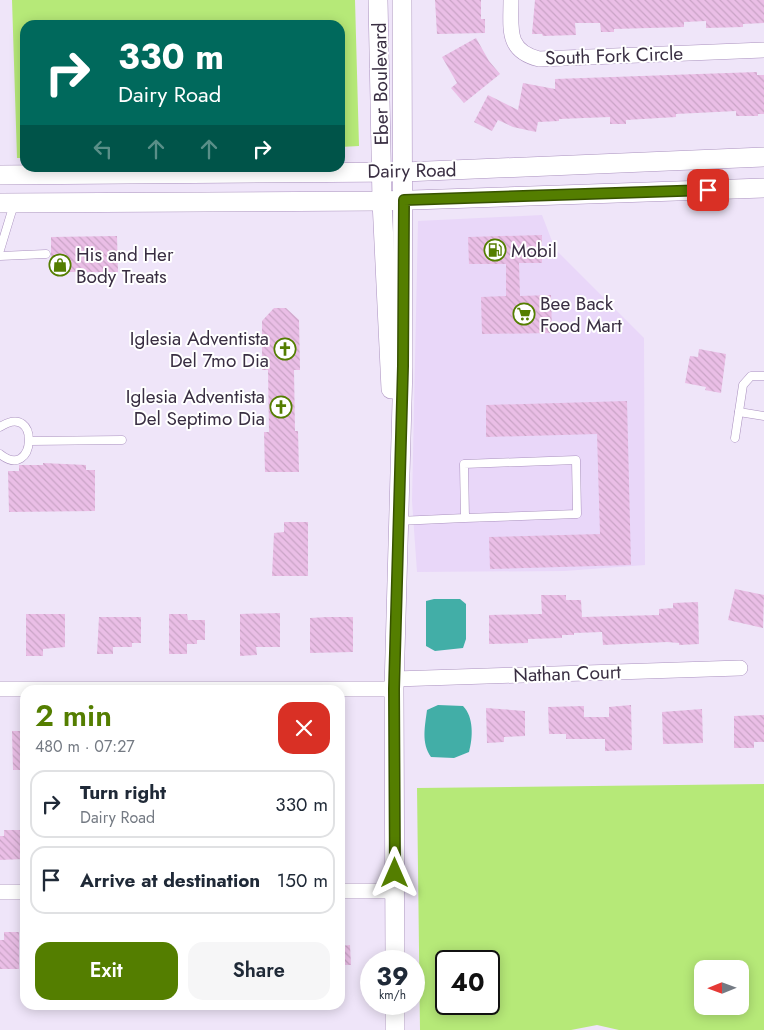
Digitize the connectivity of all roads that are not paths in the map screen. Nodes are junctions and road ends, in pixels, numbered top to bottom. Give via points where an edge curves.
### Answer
1 (378, 0) edge
2 (402, 0) edge
3 (511, 0) edge
4 (764, 50) edge
5 (764, 157) edge
6 (345, 171) edge
7 (382, 171) junction
8 (286, 172) edge
9 (404, 172) junction
10 (0, 175) edge
11 (764, 188) edge
12 (404, 200) junction
13 (382, 201) junction
14 (7, 203) edge
15 (0, 250) edge
16 (46, 254) dead end
17 (0, 256) edge
18 (764, 376) edge
19 (739, 412) junction
20 (764, 416) edge
21 (0, 426) edge
22 (736, 438) dead end
23 (122, 440) dead end
24 (30, 442) junction
25 (0, 454) edge
26 (465, 518) junction
27 (398, 521) junction
28 (397, 558) junction
29 (740, 668) dead end
30 (395, 684) junction
31 (316, 685) edge
32 (0, 689) edge
33 (20, 689) edge
34 (345, 891) edge
35 (395, 891) junction
36 (0, 892) edge
37 (20, 892) edge
38 (395, 950) edge
39 (395, 1015) edge
40 (395, 1030) edge

1 - 7 street, Eber Boulevard
2 - 9 street, Eber Boulevard
3 - 4 street, South Fork Circle via 515,46 524,55 539,59
5 - 9 street, Dairy Road
6 - 7 street, Dairy Road
7 - 9 street, Dairy Road
7 - 13 street, Eber Boulevard
8 - 10 street, Dairy Road
9 - 12 street, Eber Boulevard
11 - 12 street, Dairy Road
12 - 13 street, Dairy Road
12 - 27 street, Eber Boulevard
13 - 14 street, Dairy Road
13 - 28 street, Eber Boulevard
14 - 15 lane
16 - 17 lane
18 - 19 lane via 751,376 744,385
19 - 20 lane
19 - 22 lane
21 - 24 lane via 18,423 28,431
23 - 24 lane
24 - 25 lane via 21,457 9,459
26 - 26 lane via 464,464 576,460 577,514
26 - 27 lane
27 - 28 street, Eber Boulevard
28 - 30 street, Eber Boulevard
29 - 30 street, Nathan Court
30 - 31 street, Nathan Court
30 - 35 street, Eber Boulevard
32 - 33 street, Nathan Court
34 - 35 street
35 - 38 street, Eber Boulevard
36 - 37 street
39 - 40 street

